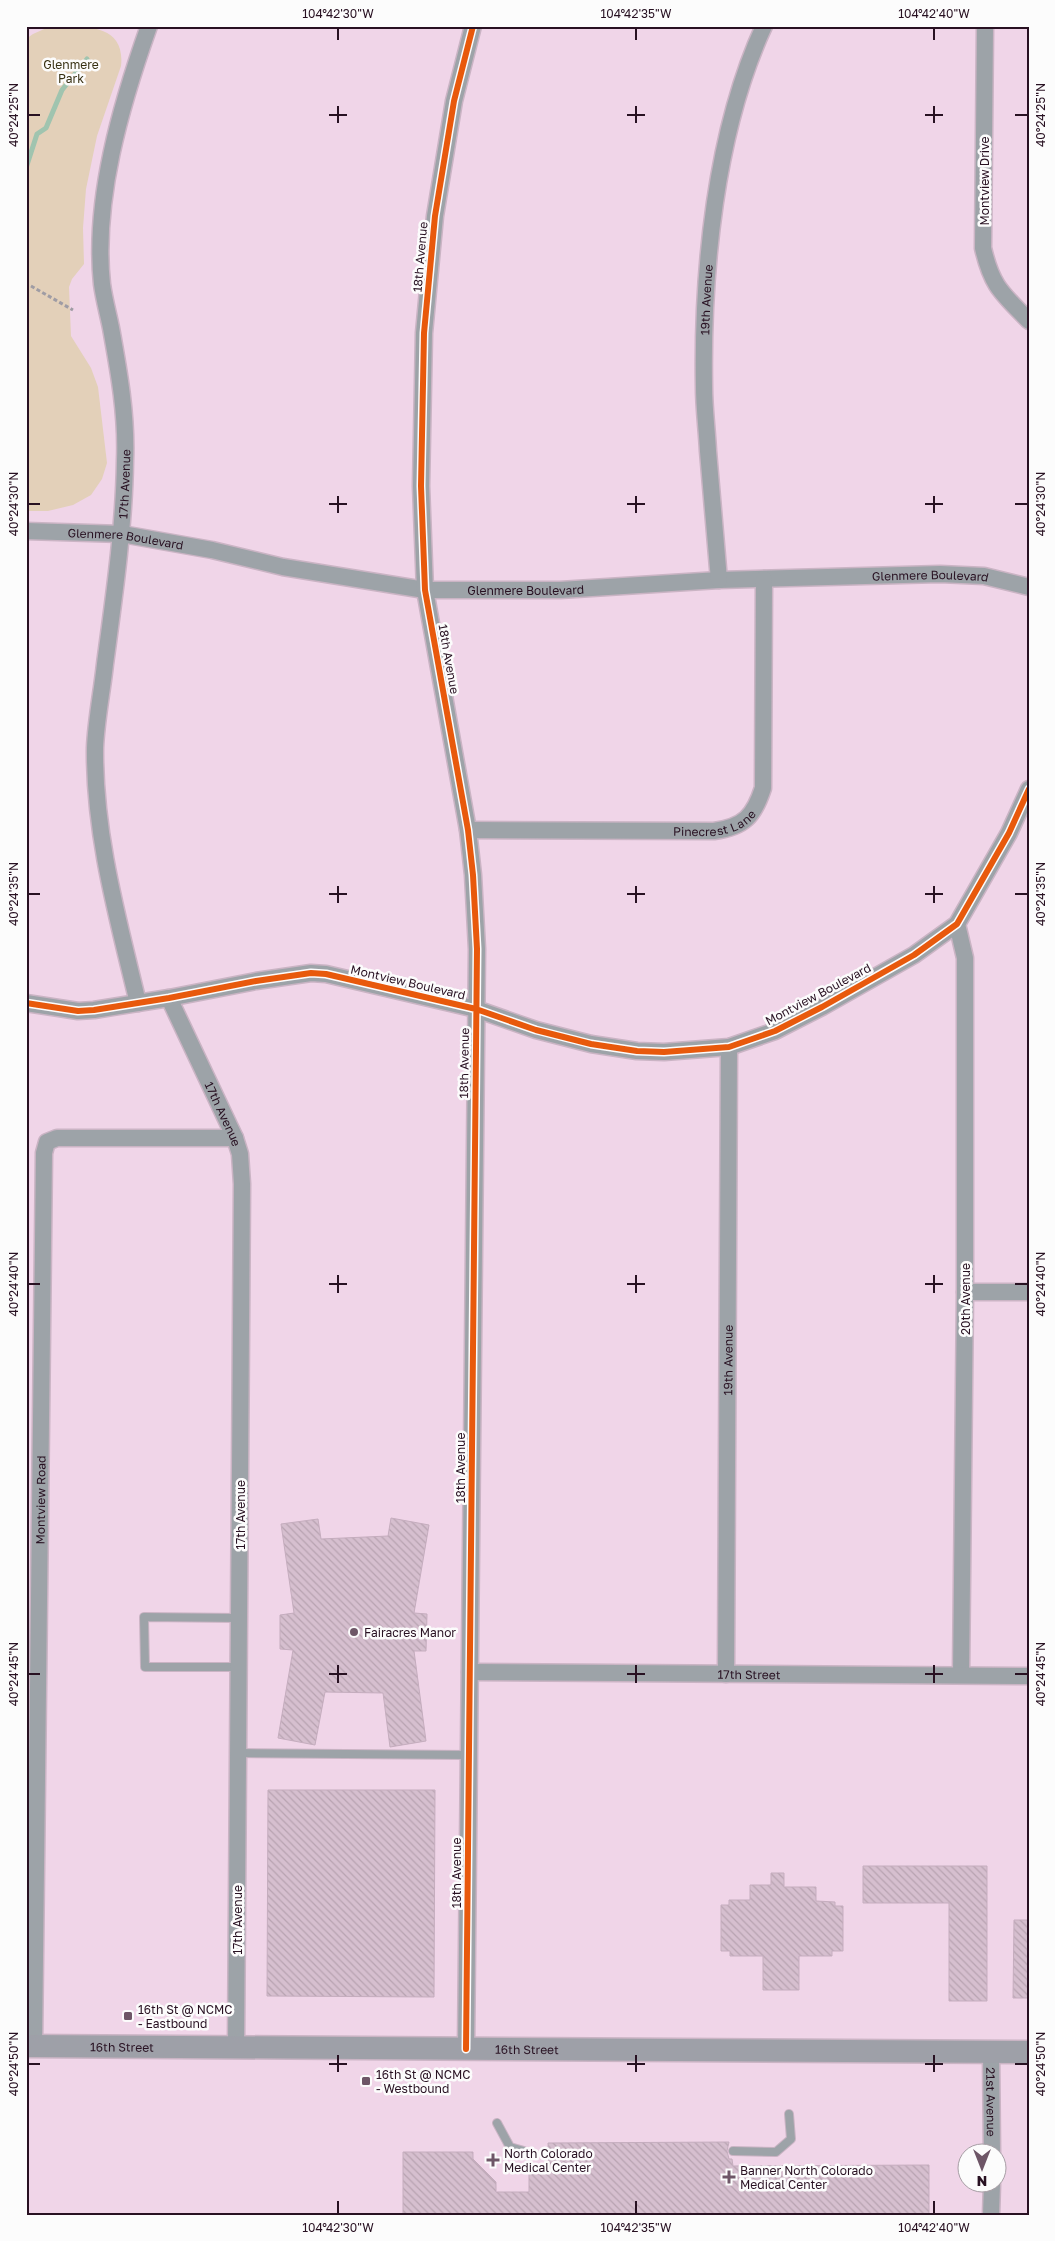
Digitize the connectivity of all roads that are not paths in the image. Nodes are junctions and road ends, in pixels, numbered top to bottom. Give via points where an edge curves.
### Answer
1 (149, 26) edge
2 (473, 26) edge
3 (764, 26) edge
4 (985, 26) edge
5 (1029, 321) edge
6 (26, 531) edge
7 (122, 534) junction
8 (764, 579) junction
9 (719, 580) junction
10 (1029, 586) edge
11 (425, 590) junction
12 (1029, 789) edge
13 (468, 830) junction
14 (957, 924) junction
15 (169, 998) junction
16 (26, 1003) edge
17 (138, 1003) junction
18 (476, 1009) junction
19 (729, 1047) junction
20 (235, 1138) junction
21 (965, 1292) junction
22 (1029, 1292) edge
23 (239, 1618) junction
24 (239, 1668) junction
25 (470, 1672) junction
26 (726, 1674) junction
27 (961, 1675) junction
28 (1029, 1676) edge
29 (238, 1753) junction
30 (468, 1755) junction
31 (30, 2046) edge
32 (236, 2047) junction
33 (466, 2049) junction
34 (991, 2051) junction
35 (1029, 2052) edge
36 (789, 2114) dead end
37 (497, 2123) dead end
38 (992, 2144) edge
39 (524, 2151) dead end
40 (733, 2151) dead end
41 (992, 2194) edge
42 (992, 2215) edge

1 - 7 street, 17th Avenue via 111,158 102,233 102,283 125,422
2 - 11 street, 18th Avenue via 454,101 435,216 424,333 421,486
3 - 9 street, 19th Avenue via 740,90 728,139 710,251 704,388
4 - 5 street, Montview Drive via 983,248 989,273 999,290
6 - 7 street, Glenmere Boulevard
7 - 11 street, Glenmere Boulevard via 283,567
7 - 17 street, 17th Avenue via 95,746 97,802 106,866
8 - 9 street, Glenmere Boulevard
8 - 10 street, Glenmere Boulevard via 966,574
8 - 13 street, Pinecrest Lane via 763,788 747,820 714,831
9 - 11 street, Glenmere Boulevard via 560,590
11 - 13 street, 18th Avenue
12 - 14 street, Montview Boulevard via 1009,833
13 - 18 street, 18th Avenue via 477,949
14 - 19 street, Montview Boulevard via 914,955 822,1007 775,1031
14 - 21 street, 20th Avenue via 965,958
15 - 17 street, Montview Boulevard
15 - 18 street, Montview Boulevard via 311,973 337,976
15 - 20 street, 17th Avenue
16 - 17 street, Montview Boulevard via 78,1011
18 - 19 street, Montview Boulevard via 536,1030 591,1044 664,1052
18 - 25 street, 18th Avenue
19 - 26 street, 19th Avenue
20 - 23 street, 17th Avenue via 240,1154 242,1184
20 - 31 street, Montview Road via 57,1138 47,1142 44,1153
21 - 22 street
21 - 27 street, 20th Avenue
23 - 24 street, 17th Avenue
23 - 24 lane via 144,1617 145,1667
24 - 29 street, 17th Avenue
25 - 26 street, 17th Street
25 - 30 street, 18th Avenue
26 - 27 street, 17th Street
27 - 28 street, 17th Street
29 - 30 lane
29 - 32 street, 17th Avenue
30 - 33 street, 18th Avenue
31 - 32 main road, 16th Street
32 - 33 main road, 16th Street
33 - 34 main road, 16th Street
34 - 35 main road, 16th Street
34 - 38 street, 21st Avenue
36 - 40 lane via 791,2139 776,2152
37 - 39 lane via 510,2147
41 - 42 street

